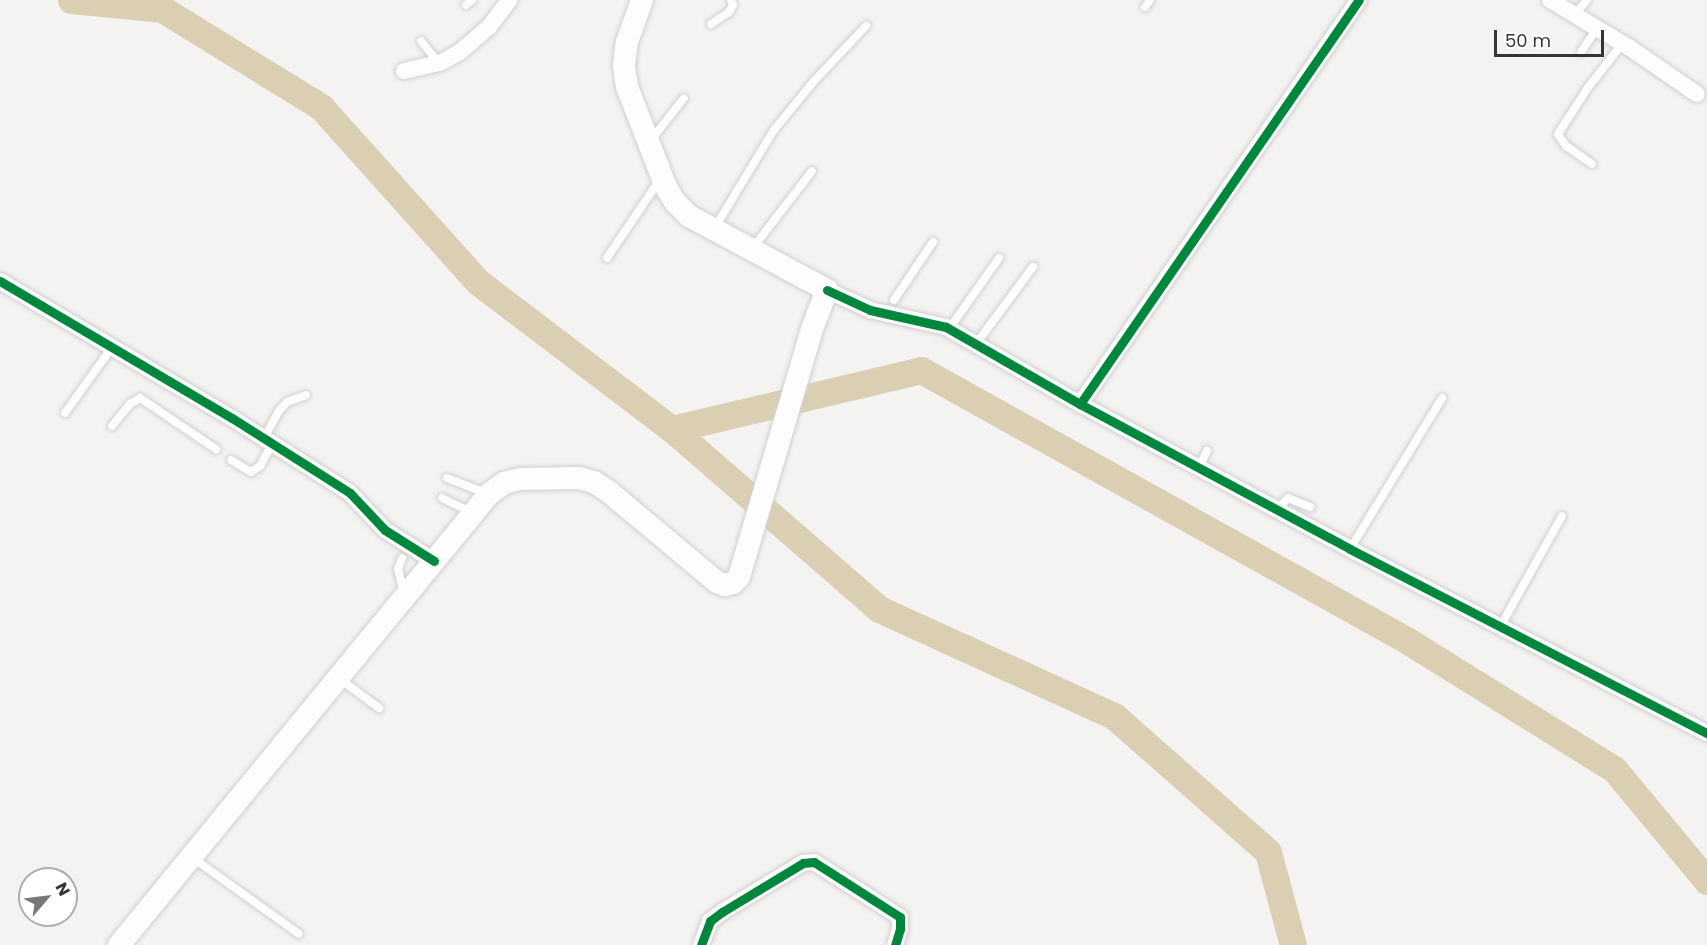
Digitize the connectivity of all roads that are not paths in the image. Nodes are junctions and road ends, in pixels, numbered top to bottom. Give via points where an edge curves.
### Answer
1 (509, 0) edge
2 (642, 0) edge
3 (731, 0) edge
4 (1359, 0) edge
5 (1550, 0) edge
6 (1587, 0) edge
7 (1574, 15) junction
8 (711, 24) dead end
9 (866, 26) dead end
10 (1596, 28) junction
11 (421, 41) dead end
12 (1622, 44) junction
13 (1581, 52) dead end
14 (440, 63) junction
15 (404, 71) dead end
16 (1697, 94) dead end
17 (684, 98) dead end
18 (649, 142) junction
19 (1592, 164) dead end
20 (812, 171) dead end
21 (662, 176) junction
22 (714, 229) junction
23 (933, 242) dead end
24 (752, 250) junction
25 (608, 258) dead end
26 (999, 258) dead end
27 (1032, 267) dead end
28 (0, 281) edge
29 (827, 291) junction
30 (889, 308) junction
31 (949, 329) junction
32 (976, 344) junction
33 (112, 347) junction
34 (306, 395) dead end
35 (1442, 398) dead end
36 (1080, 404) junction
37 (65, 413) dead end
38 (112, 426) dead end
39 (268, 441) junction
40 (216, 449) dead end
41 (1207, 451) dead end
42 (231, 460) dead end
43 (1199, 468) junction
44 (447, 478) dead end
45 (489, 494) junction
46 (442, 498) dead end
47 (1310, 507) dead end
48 (1277, 510) junction
49 (473, 514) junction
50 (1562, 516) dead end
51 (1350, 549) junction
52 (402, 558) dead end
53 (434, 561) junction
54 (405, 596) junction
55 (1500, 627) junction
56 (337, 677) junction
57 (379, 708) dead end
58 (1707, 733) edge
59 (190, 856) junction
60 (299, 934) dead end
61 (119, 945) edge
62 (700, 945) edge
63 (895, 945) edge

1 - 14 street via 489,27
2 - 18 main road via 627,42 624,65 627,87
3 - 8 lane via 729,12
4 - 36 street
5 - 7 street
6 - 7 lane
7 - 10 street
9 - 22 lane via 774,130
10 - 12 street
10 - 13 lane
11 - 14 lane
12 - 16 street
12 - 19 lane via 1558,134 1566,146
14 - 15 street
17 - 18 lane
18 - 21 main road
20 - 24 lane
21 - 22 main road via 675,202 689,216
21 - 25 lane
22 - 24 main road
23 - 30 lane
24 - 29 main road
26 - 31 lane
27 - 32 lane
28 - 33 street
29 - 30 street
29 - 45 main road via 812,329 746,561 733,583 717,582 594,482 579,478 520,479 504,483
30 - 31 street
31 - 32 street
32 - 36 street
33 - 37 lane
33 - 39 street
34 - 39 lane via 287,402 279,411
35 - 51 lane
36 - 43 street
38 - 40 lane via 140,398
39 - 42 lane via 260,466 251,472
39 - 53 street via 350,493 385,530
41 - 43 lane
43 - 48 street
44 - 45 lane
45 - 49 main road
46 - 49 lane
47 - 48 lane via 1286,498
48 - 51 street
49 - 53 main road
50 - 55 lane
51 - 55 street
52 - 54 lane via 398,569
53 - 54 main road
54 - 56 main road
55 - 58 street
56 - 57 lane
56 - 59 main road
59 - 60 lane
59 - 61 main road
62 - 63 street via 710,921 722,912 803,863 814,862 900,916

